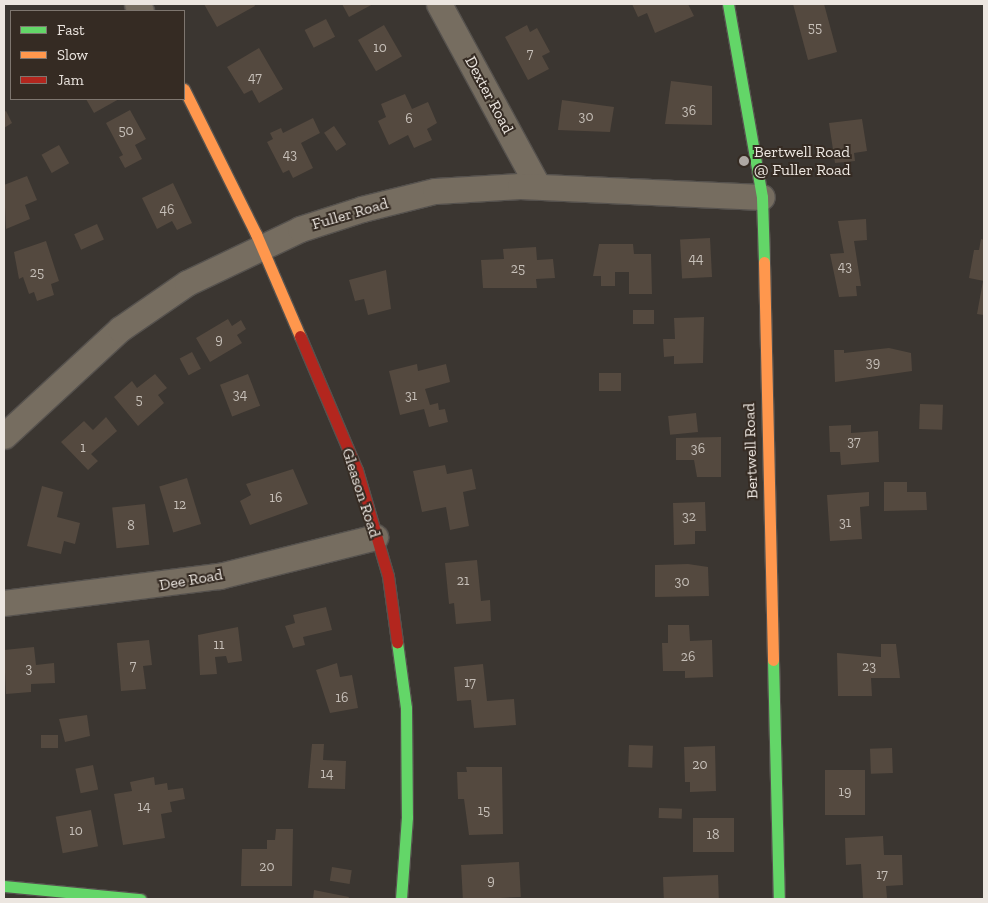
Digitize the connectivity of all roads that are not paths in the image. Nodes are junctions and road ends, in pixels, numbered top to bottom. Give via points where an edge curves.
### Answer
1 (439, 4) edge
2 (728, 4) edge
3 (185, 91) edge
4 (538, 186) junction
5 (762, 197) junction
6 (262, 248) junction
7 (4, 436) edge
8 (375, 537) junction
9 (4, 603) edge
10 (4, 886) edge
11 (140, 899) edge
12 (401, 899) edge
13 (779, 899) edge

1 - 4 street, Dexter Road
2 - 5 street, Bertwell Road
3 - 6 street, Gleason Road
4 - 5 street, Fuller Road
4 - 6 street, Fuller Road via 435,191 300,229
5 - 13 street, Bertwell Road
6 - 7 street, Fuller Road via 187,283 120,329
6 - 8 street, Gleason Road via 357,470
8 - 9 street, Dee Road via 219,576
8 - 12 street, Gleason Road via 388,576 406,708 407,817
10 - 11 street

